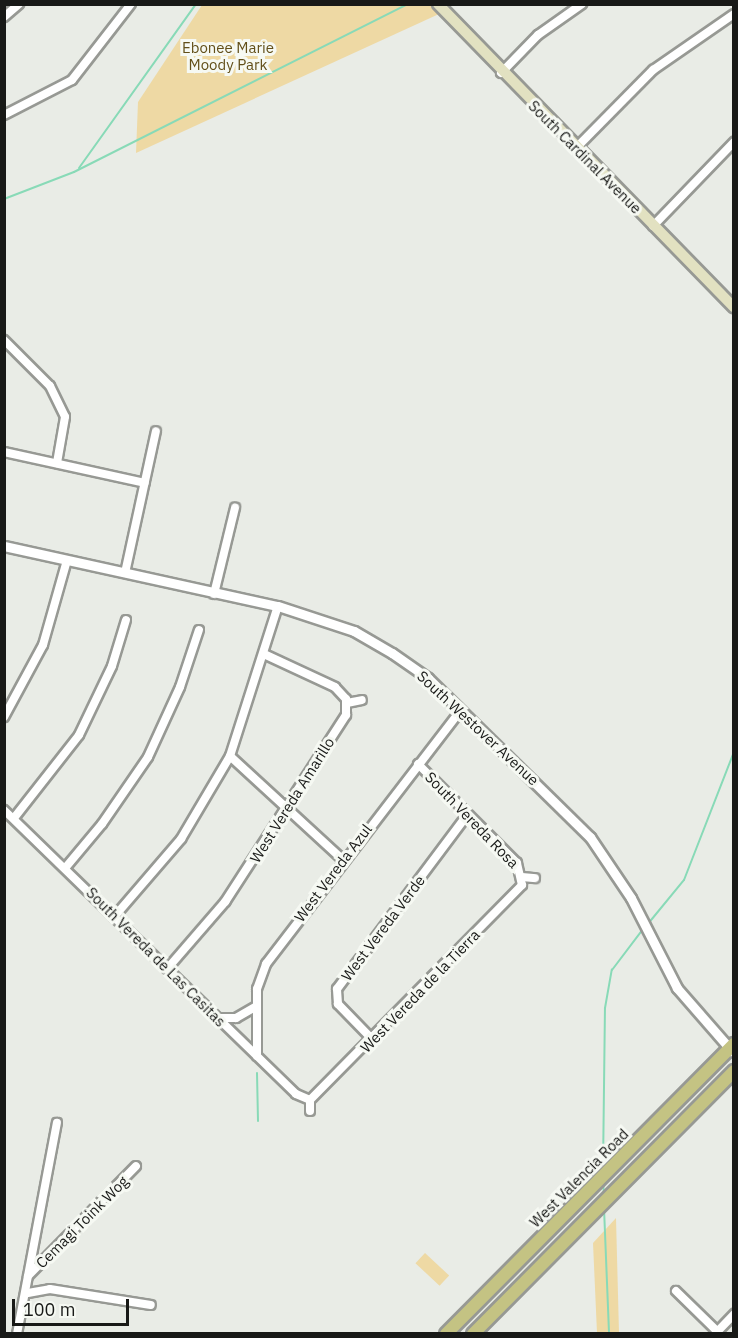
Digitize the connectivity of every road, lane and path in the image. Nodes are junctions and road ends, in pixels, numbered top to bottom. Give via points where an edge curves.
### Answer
1 (19, 4) edge
2 (131, 4) edge
3 (438, 4) edge
4 (582, 4) edge
5 (734, 14) edge
6 (4, 17) edge
7 (501, 73) junction
8 (4, 115) edge
9 (734, 142) edge
10 (576, 148) junction
11 (653, 226) junction
12 (733, 305) edge
13 (4, 340) edge
14 (156, 431) dead end
15 (4, 452) edge
16 (57, 463) junction
17 (144, 483) junction
18 (235, 508) dead end
19 (4, 546) edge
20 (67, 560) junction
21 (125, 573) junction
22 (214, 594) junction
23 (278, 606) junction
24 (126, 620) dead end
25 (199, 630) dead end
26 (266, 655) junction
27 (362, 700) dead end
28 (346, 703) junction
29 (461, 710) junction
30 (4, 717) edge
31 (230, 756) junction
32 (418, 764) junction
33 (284, 809) junction
34 (4, 810) edge
35 (467, 815) junction
36 (14, 818) junction
37 (343, 860) junction
38 (66, 867) junction
39 (523, 878) junction
40 (535, 878) dead end
41 (114, 917) junction
42 (167, 969) junction
43 (255, 1007) junction
44 (217, 1018) junction
45 (372, 1039) junction
46 (732, 1048) edge
47 (256, 1056) junction
48 (734, 1071) edge
49 (310, 1100) junction
50 (310, 1111) dead end
51 (57, 1124) dead end
52 (136, 1166) dead end
53 (27, 1277) junction
54 (676, 1291) dead end
55 (28, 1293) junction
56 (151, 1305) dead end
57 (734, 1314) edge
58 (716, 1332) edge
59 (17, 1334) edge
60 (446, 1334) edge
61 (473, 1334) edge

1 - 6 street
2 - 8 street via 72,80
3 - 7 main road, South Cardinal Avenue
4 - 7 street via 538,35
5 - 10 street via 653,70
7 - 10 main road, South Cardinal Avenue
9 - 11 street
10 - 11 main road, South Cardinal Avenue
11 - 12 main road, South Cardinal Avenue
13 - 16 street via 50,386 65,417
14 - 17 street
15 - 16 street
16 - 17 street
17 - 21 street
18 - 22 street
19 - 20 street, South Westover Avenue
20 - 21 street, South Westover Avenue
20 - 30 street via 43,645
21 - 22 street, South Westover Avenue
22 - 23 street, South Westover Avenue
23 - 26 street
23 - 29 street, South Westover Avenue via 329,621 383,648
24 - 36 street via 112,666 79,735
25 - 38 street via 177,696 148,757 108,817
26 - 28 street via 335,687
26 - 31 street
27 - 28 street
28 - 33 street, West Vereda Amarillo via 342,721
29 - 32 street, West Vereda Azul
29 - 46 street, South Westover Avenue via 590,837 631,898 654,948 687,1002
31 - 33 street
31 - 41 street via 181,839
32 - 35 street, South Vereda Rosa
32 - 37 street, West Vereda Azul
33 - 37 street
33 - 42 street, West Vereda Amarillo via 225,902
34 - 36 street, South Vereda de Las Casitas
35 - 39 street, South Vereda Rosa via 517,863
35 - 45 street, West Vereda Verde via 338,989 338,1004
36 - 38 street, South Vereda de Las Casitas
37 - 43 street, West Vereda Azul via 266,964
38 - 41 street, South Vereda de Las Casitas
39 - 40 street
39 - 45 street, West Vereda de la Tierra via 520,889
41 - 42 street, South Vereda de Las Casitas
42 - 44 street, South Vereda de Las Casitas
43 - 44 street via 236,1018
43 - 47 street, West Vereda Azul
44 - 47 street, South Vereda de Las Casitas
45 - 49 street, West Vereda de la Tierra
46 - 60 main road, West Valencia Road
47 - 49 street, South Vereda de Las Casitas via 296,1094
48 - 61 main road
49 - 50 street
51 - 53 street
52 - 53 street, Cemagi Toink Wog
53 - 55 street
54 - 58 street
55 - 56 street via 50,1289
55 - 59 street
57 - 58 street

